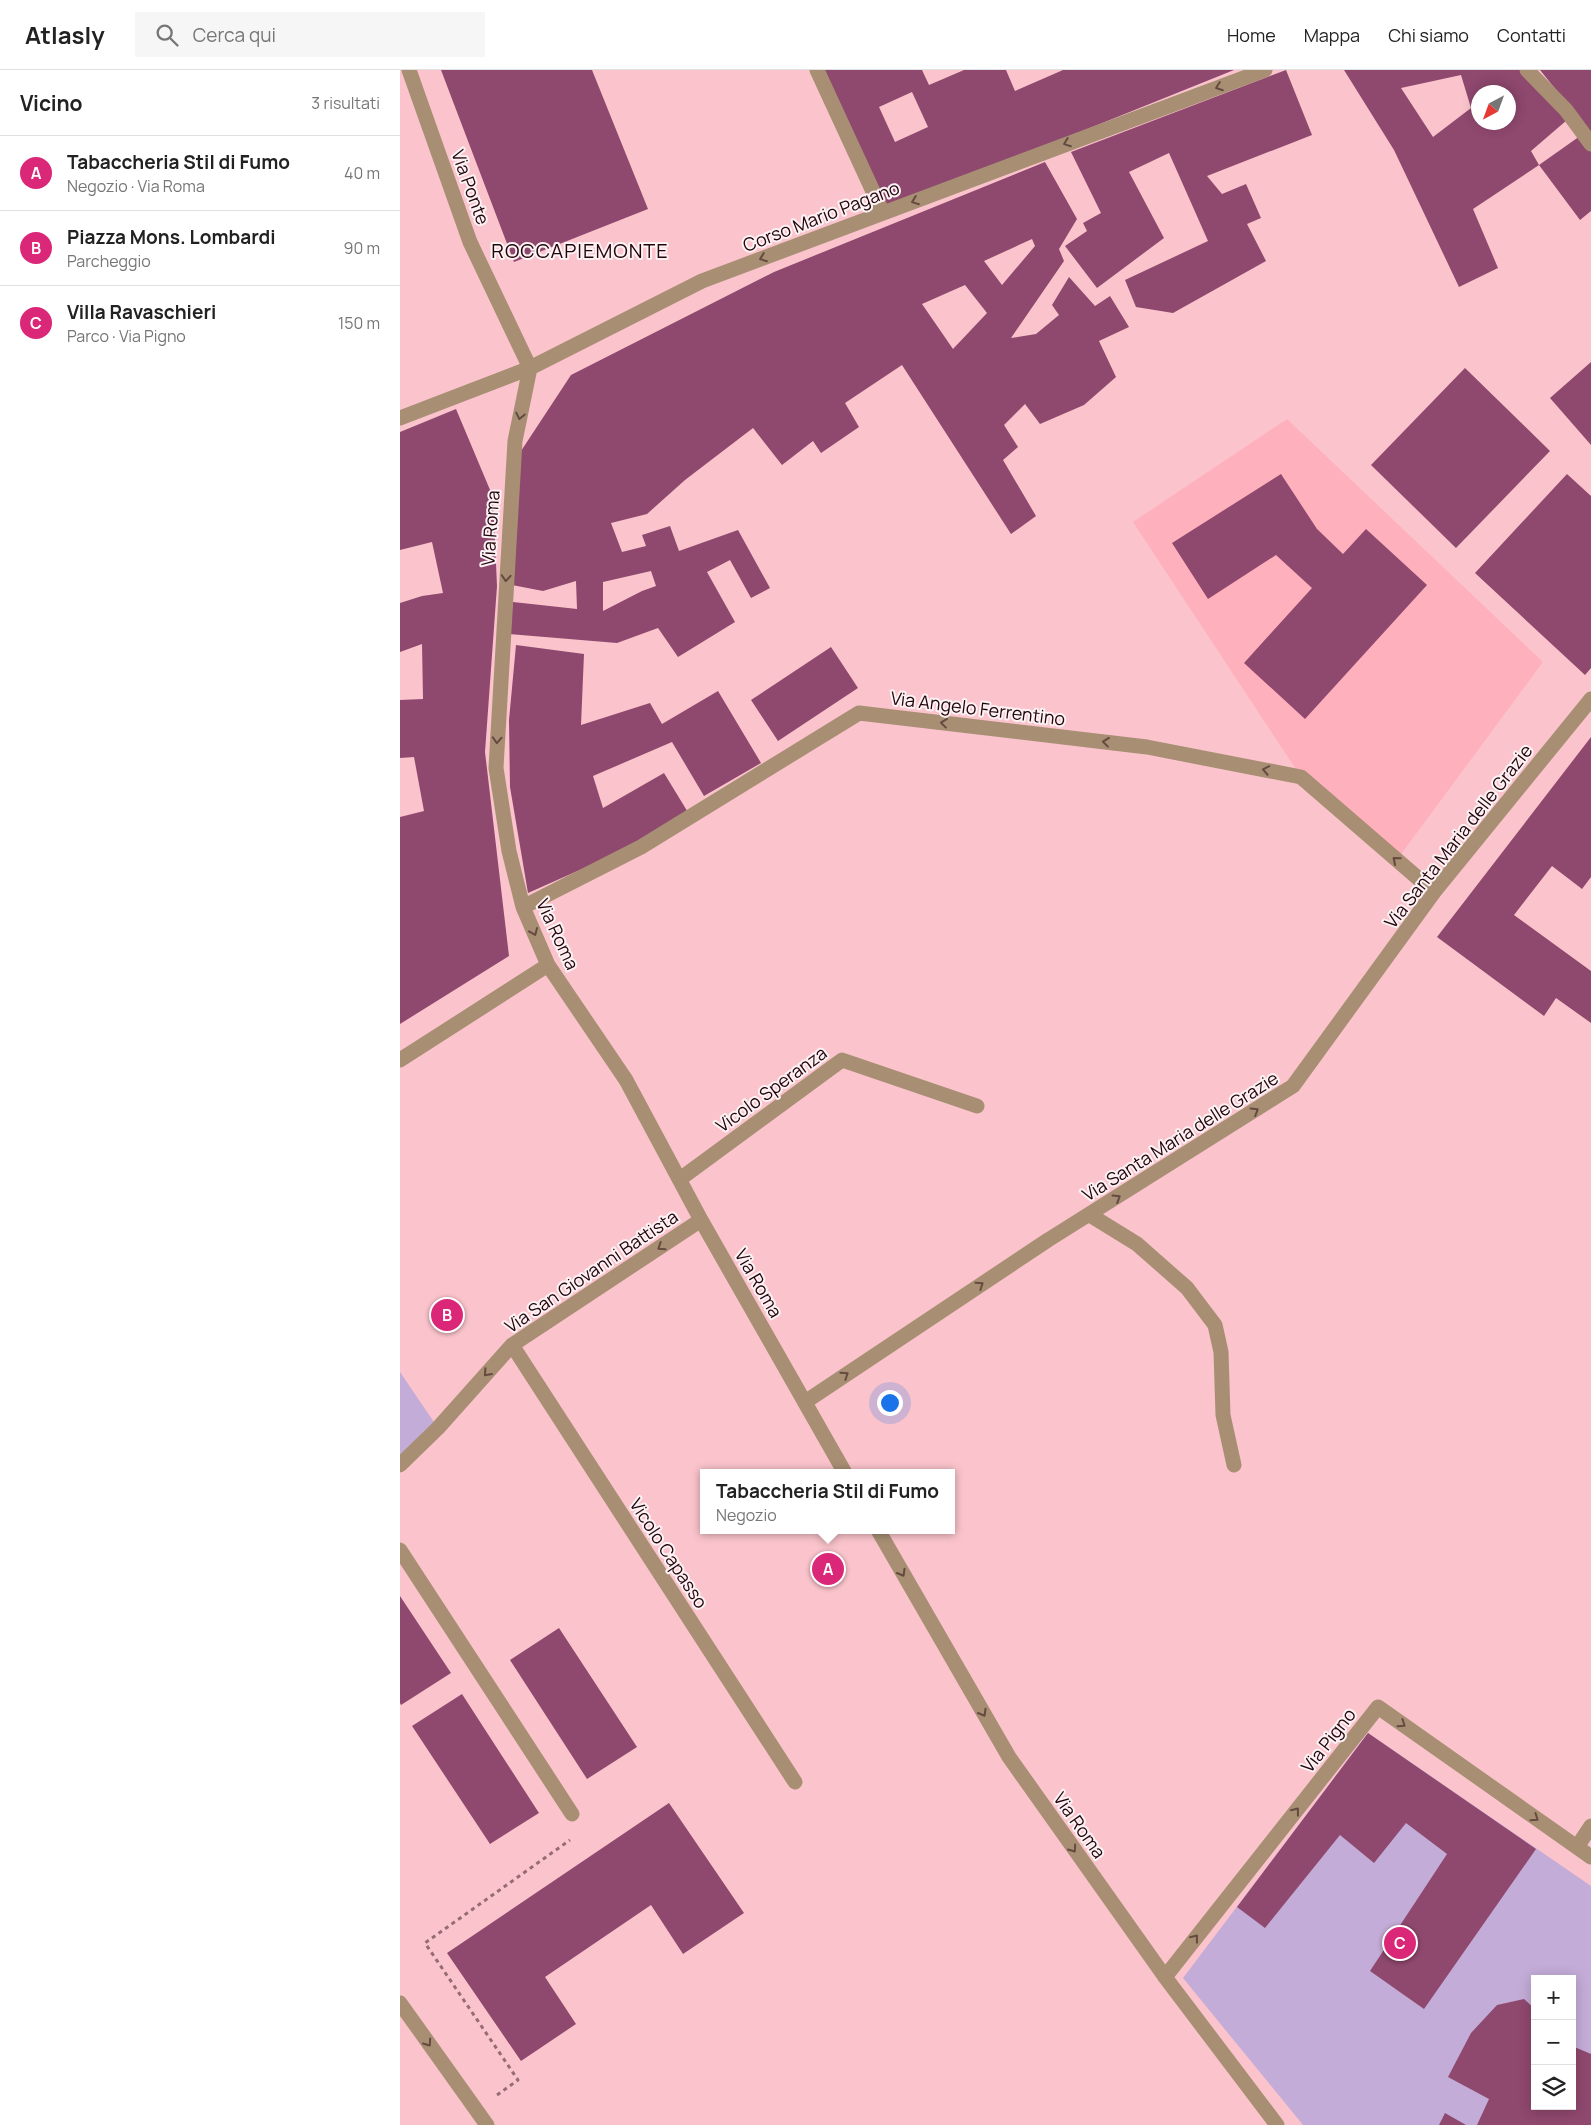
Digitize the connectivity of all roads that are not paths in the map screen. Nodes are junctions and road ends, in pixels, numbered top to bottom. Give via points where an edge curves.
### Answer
1 (409, 70) edge
2 (817, 70) edge
3 (1265, 70) edge
4 (1526, 70) edge
5 (1591, 144) edge
6 (883, 213) junction
7 (530, 368) junction
8 (400, 418) edge
9 (1591, 700) edge
10 (1434, 892) junction
11 (523, 907) junction
12 (548, 965) junction
13 (400, 1060) edge
14 (977, 1106) dead end
15 (680, 1179) junction
16 (1090, 1215) junction
17 (701, 1220) junction
18 (512, 1345) junction
19 (805, 1402) junction
20 (400, 1465) edge
21 (1234, 1465) dead end
22 (843, 1469) edge
23 (880, 1534) edge
24 (400, 1550) edge
25 (795, 1782) dead end
26 (572, 1814) road end
27 (1591, 1826) edge
28 (1577, 1848) junction
29 (1591, 1858) edge
30 (1165, 1977) junction
31 (400, 2003) edge
32 (487, 2125) edge
33 (1277, 2125) edge

1 - 7 street, Via Ponte via 470,242
2 - 6 street
3 -> 6 street, Corso Mario Pagano
4 - 5 street via 1566,110
6 -> 7 street, Corso Mario Pagano via 702,281
7 - 8 street, Corso Mario Pagano
7 -> 11 street, Via Roma via 514,441 496,768 509,851
9 - 10 street, Via Santa Maria delle Grazie
10 -> 11 street, Via Angelo Ferrentino via 1301,777 1147,747 859,713 641,847
16 -> 10 street, Via Santa Maria delle Grazie via 1293,1086
11 -> 12 street, Via Roma
12 - 13 street
12 - 15 street, Via Roma via 626,1080
14 - 15 street, Vicolo Speranza via 842,1060
15 - 17 street, Via Roma
19 -> 16 street, Via Santa Maria delle Grazie
16 - 21 street via 1137,1244 1187,1288 1214,1325 1221,1352 1224,1415
17 -> 18 street, Via San Giovanni Battista
17 - 19 street, Via Roma
18 -> 20 street, Via San Giovanni Battista via 438,1428
18 - 25 street, Vicolo Capasso
19 - 22 street, Via Roma
23 -> 30 street, Via Roma via 1008,1758
24 - 26 street
27 - 28 street
28 - 29 street, Via Pigno
30 -> 28 street, Via Pigno via 1378,1707
30 - 33 street, Via Roma
31 -> 32 street

